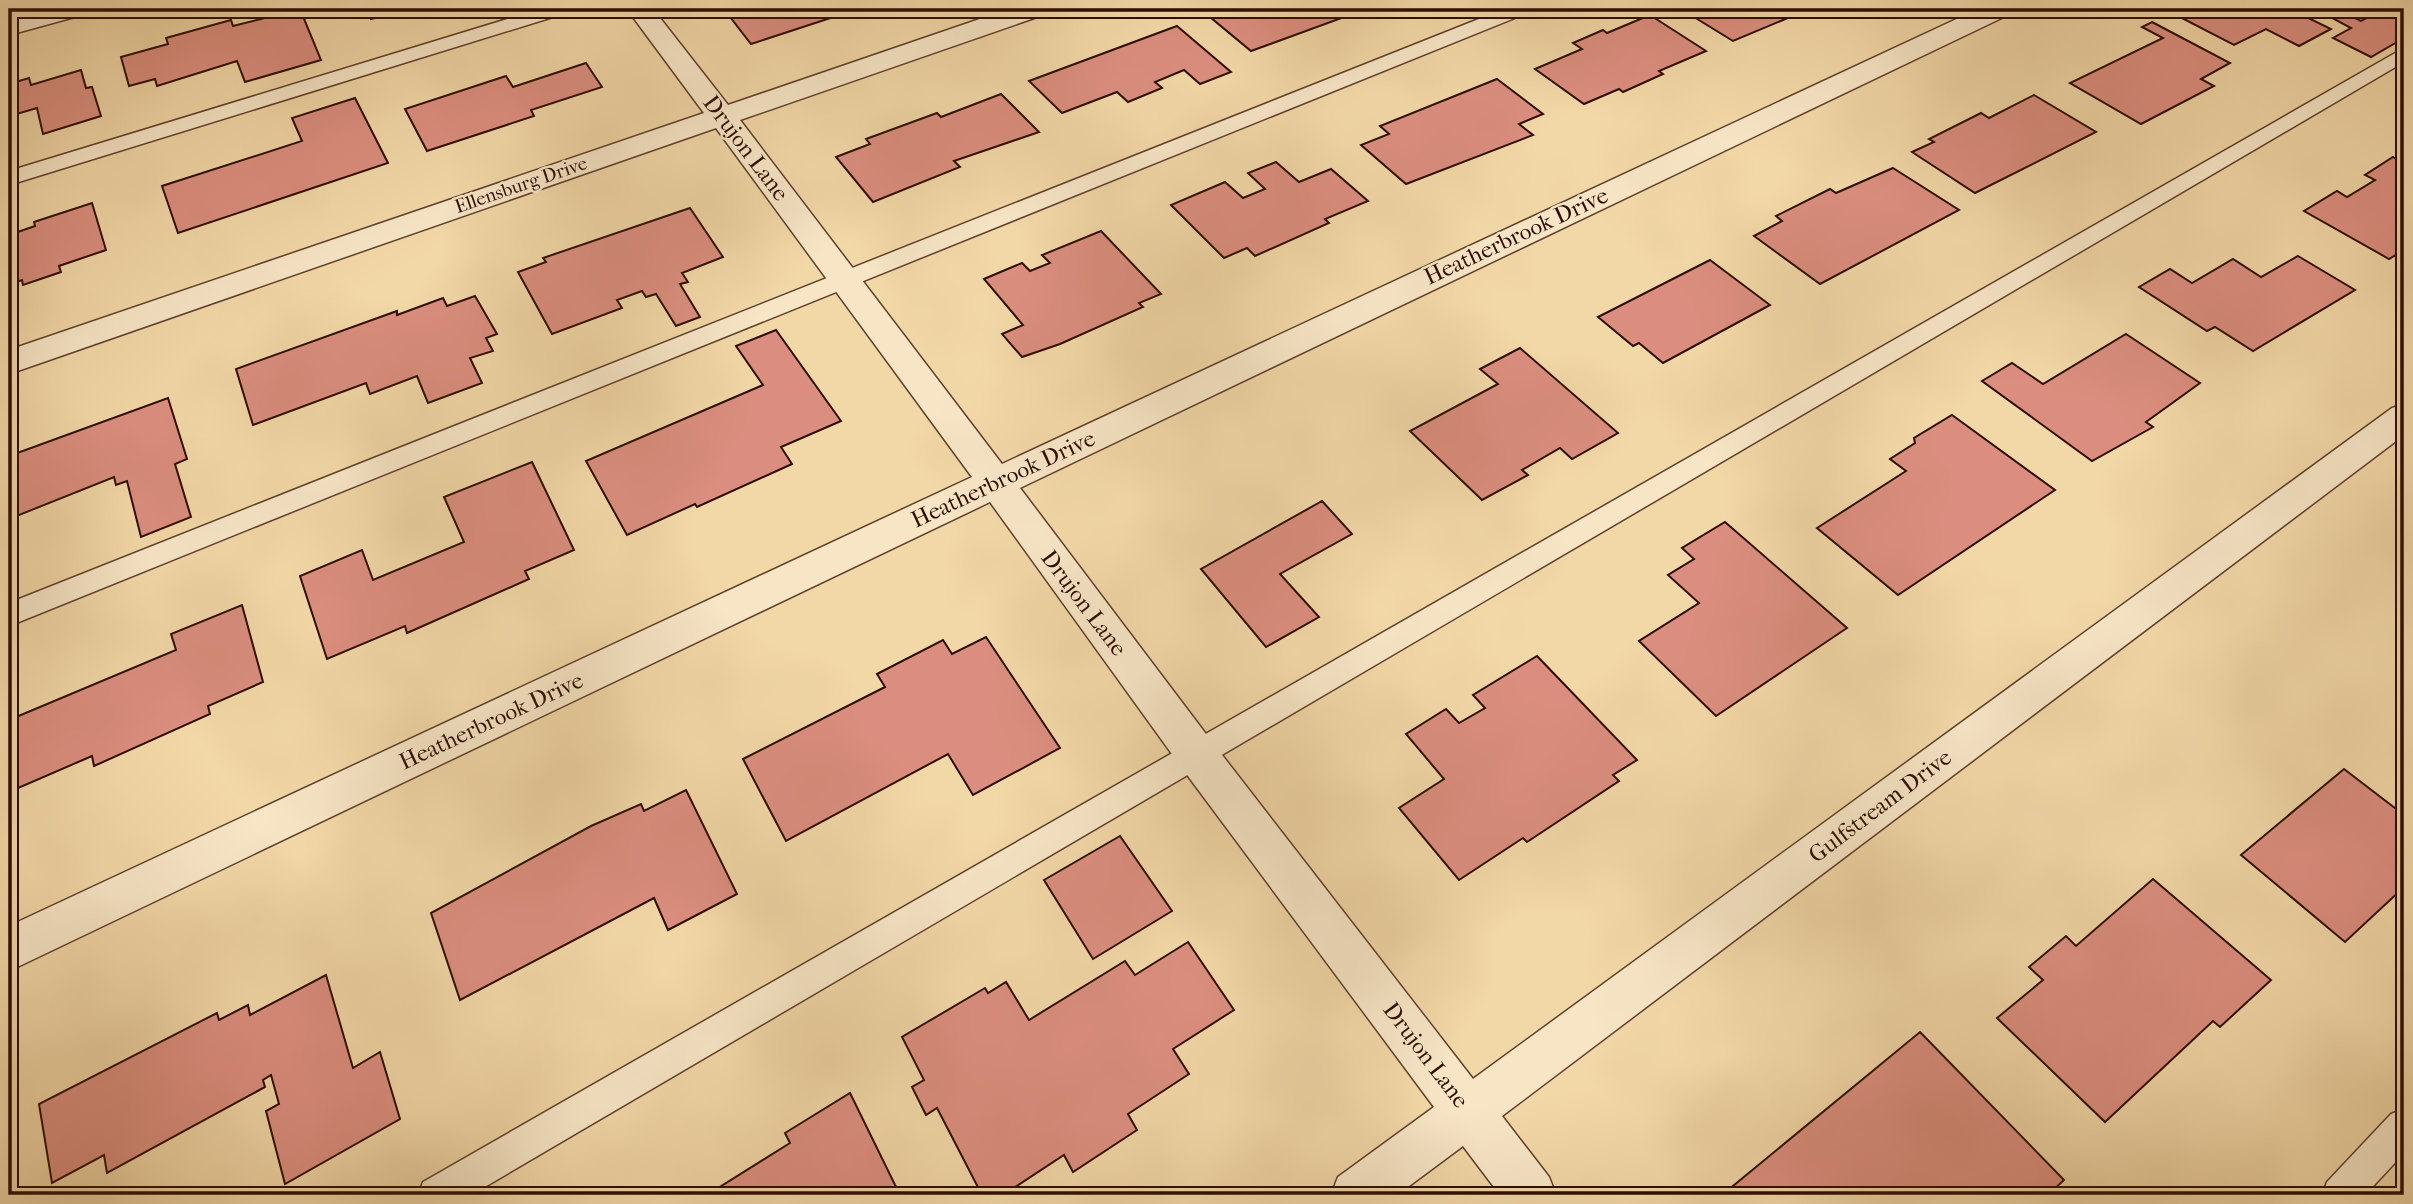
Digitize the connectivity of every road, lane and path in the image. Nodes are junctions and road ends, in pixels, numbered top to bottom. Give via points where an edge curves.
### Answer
1 (74, 9) edge
2 (559, 9) edge
3 (640, 9) edge
4 (1034, 9) edge
5 (1520, 9) edge
6 (1999, 9) edge
7 (9, 27) edge
8 (2404, 54) edge
9 (722, 116) junction
10 (9, 178) edge
11 (846, 280) junction
12 (9, 362) edge
13 (2404, 417) edge
14 (994, 483) junction
15 (9, 615) edge
16 (1197, 755) junction
17 (9, 949) edge
18 (1469, 1111) junction
19 (2404, 1127) edge
20 (436, 1195) edge
21 (1356, 1195) edge
22 (1531, 1195) edge
23 (2340, 1195) edge

1 - 7 street
2 - 10 lane
3 - 9 street, Drujon Lane
4 - 9 street, Ellensburg Drive
5 - 11 lane
6 - 14 street, Heatherbrook Drive
8 - 16 lane
9 - 11 street, Drujon Lane
9 - 12 street, Ellensburg Drive
11 - 14 street, Drujon Lane
11 - 15 lane
13 - 18 street, Gulfstream Drive
14 - 16 street, Drujon Lane
14 - 17 street, Heatherbrook Drive
16 - 18 street, Drujon Lane
16 - 20 lane
18 - 21 street, Gulfstream Drive
18 - 22 street, Drujon Lane
19 - 23 lane

